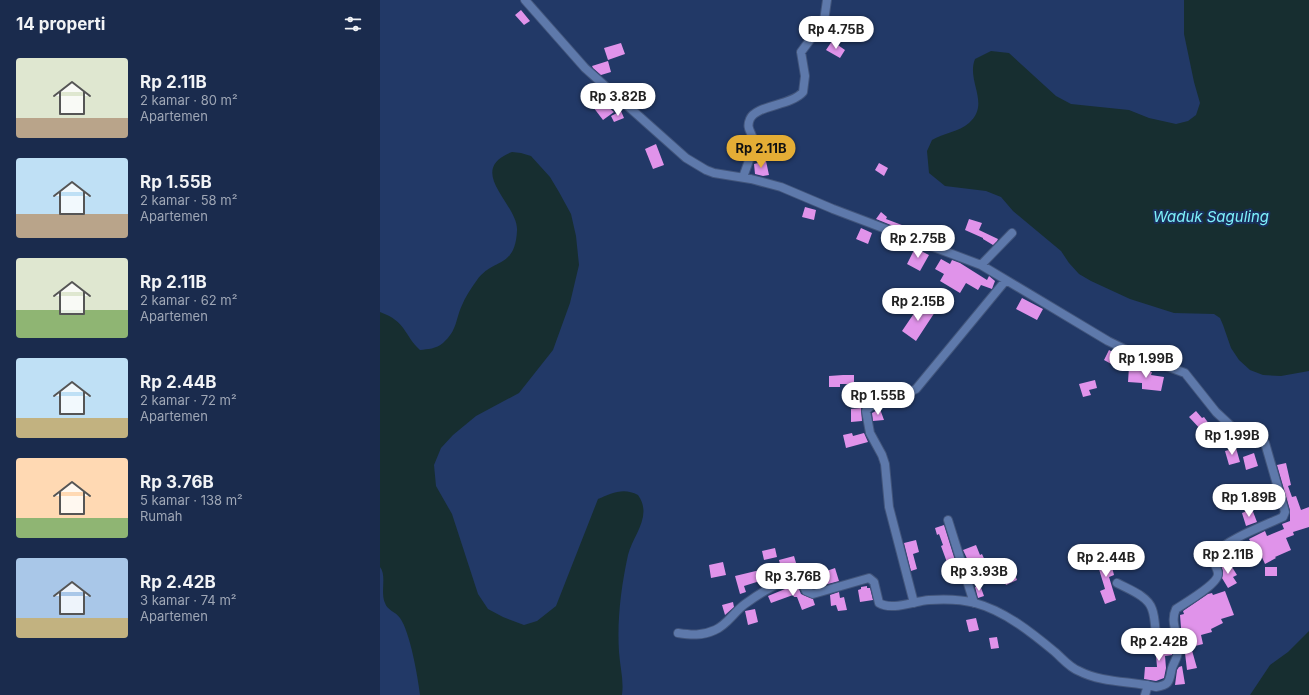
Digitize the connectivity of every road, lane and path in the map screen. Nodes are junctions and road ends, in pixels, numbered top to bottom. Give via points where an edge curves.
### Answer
1 (525, 0) edge
2 (827, 0) edge
3 (743, 178) junction
4 (1012, 233) dead end
5 (981, 265) junction
6 (1006, 280) junction
7 (948, 520) dead end
8 (1117, 583) dead end
9 (914, 602) junction
10 (974, 603) junction
11 (678, 633) dead end
12 (1176, 635) junction
13 (1148, 685) junction
14 (1146, 695) edge

1 - 3 street via 585,68 679,154 706,170
2 - 3 street via 824,21 802,52 805,76 803,92 794,100 757,112 750,119 748,126 753,146
3 - 5 street via 781,187
4 - 5 street
5 - 6 street
6 - 9 street via 916,389 906,395 877,402 866,411 870,433 882,455 893,523
6 - 12 street via 1108,341 1185,373 1226,422 1242,433 1261,439 1265,443 1285,515 1230,542 1214,555 1217,579 1211,586 1176,609
7 - 10 street
8 - 12 street via 1142,597 1149,604 1158,638
9 - 10 street via 948,600
9 - 11 street via 886,607 882,605 878,600 874,582 869,578 813,594 806,590 804,583 797,578 778,584 753,599 715,630 692,635
10 - 13 street via 990,608 1022,627 1080,672 1094,677
12 - 13 street via 1179,648 1170,680 1164,686
13 - 14 street

